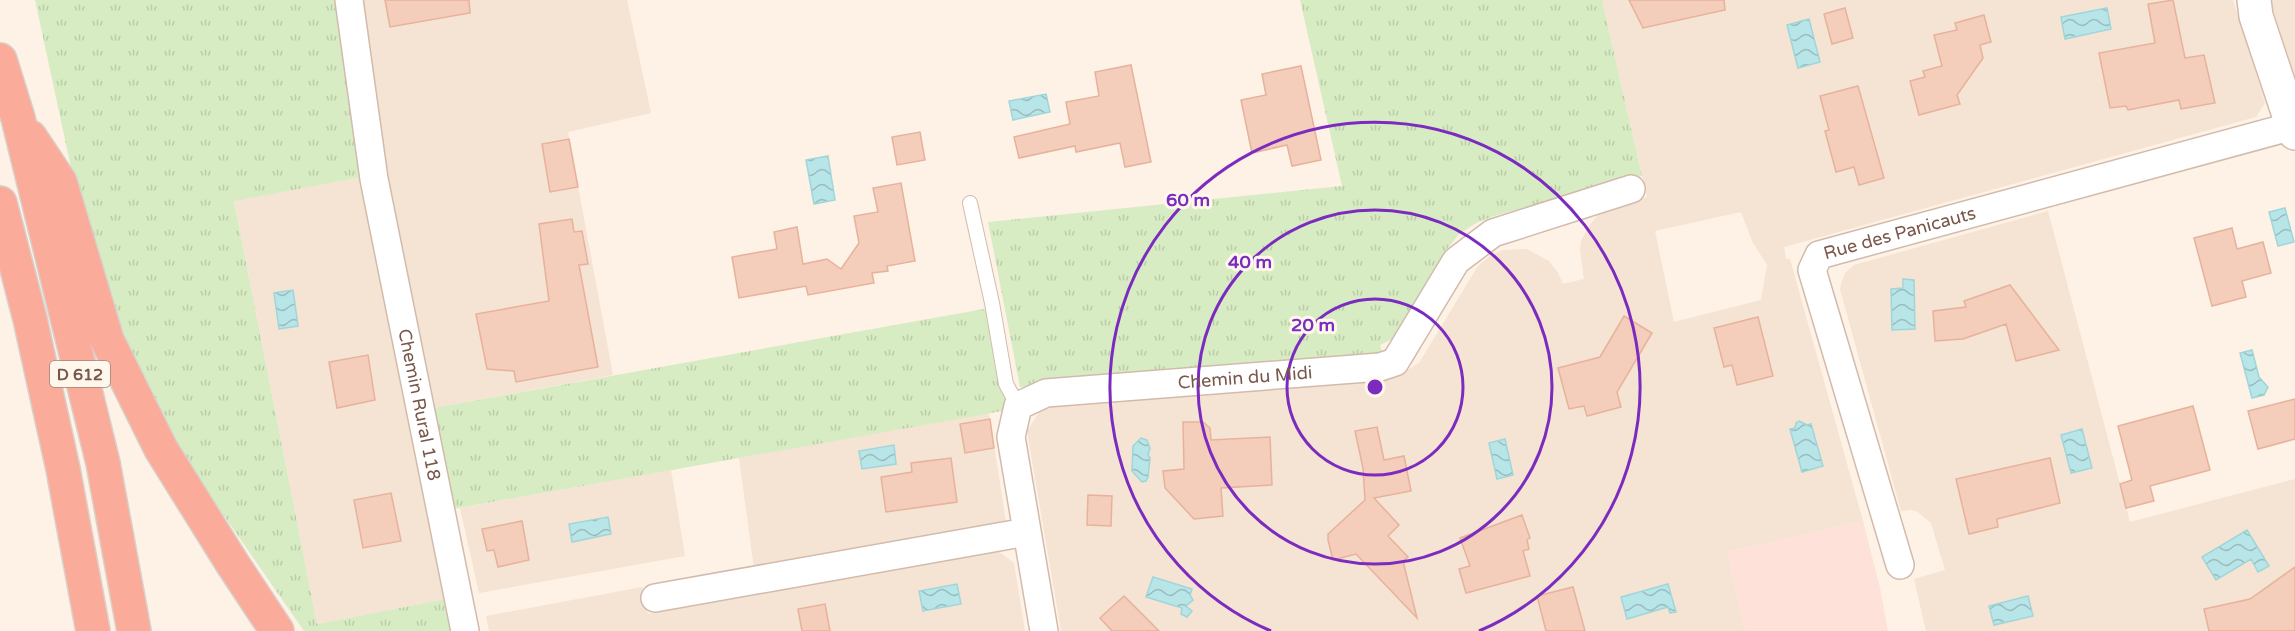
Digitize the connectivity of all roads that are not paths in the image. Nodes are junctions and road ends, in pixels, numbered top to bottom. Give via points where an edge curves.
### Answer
1 (349, 0) edge
2 (2254, 0) edge
3 (0, 60) edge
4 (18, 118) junction
5 (2294, 129) edge
6 (1631, 189) dead end
7 (0, 203) edge
8 (970, 203) dead end
9 (1018, 406) junction
10 (1026, 532) junction
11 (1900, 565) dead end
12 (655, 598) dead end
13 (93, 631) edge
14 (135, 631) edge
15 (278, 631) edge
16 (465, 631) edge
17 (1044, 631) edge

1 - 16 street, Chemin Rural 118 via 374,178
2 - 5 street
3 - 4 highway, D 612
4 - 14 highway, D 612 via 103,463
4 - 15 highway via 60,182 107,340 161,449
5 - 11 street, Rue des Panicauts via 1819,255 1812,270
6 - 9 street, Chemin du Midi via 1493,233 1456,261 1395,362 1380,367 1046,393
7 - 13 highway, D 612 via 63,469
8 - 9 lane via 1006,384
9 - 10 street via 1011,438
10 - 12 street
10 - 17 street

